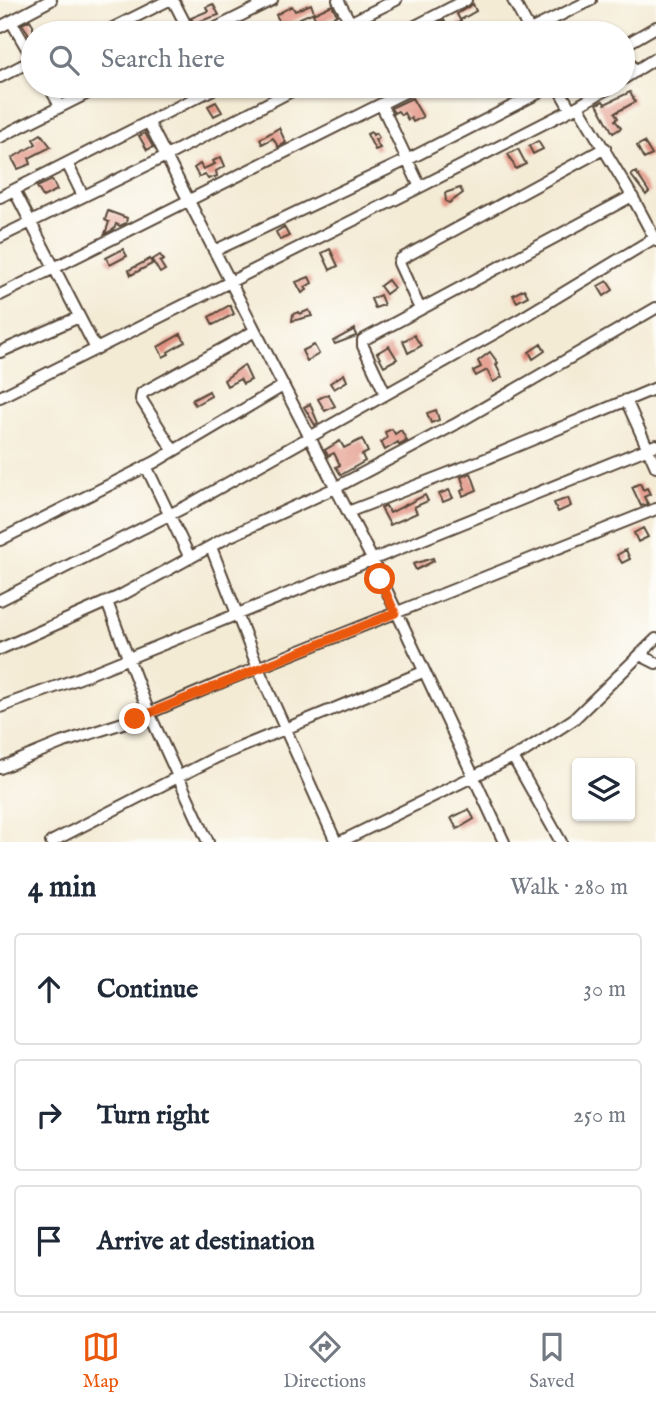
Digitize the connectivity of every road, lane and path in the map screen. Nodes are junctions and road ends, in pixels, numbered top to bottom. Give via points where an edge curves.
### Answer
1 (51, 0) edge
2 (171, 0) edge
3 (272, 0) edge
4 (338, 0) edge
5 (396, 0) edge
6 (466, 0) edge
7 (513, 0) edge
8 (591, 0) edge
9 (11, 21) junction
10 (128, 21) edge
11 (183, 21) edge
12 (230, 21) edge
13 (349, 21) edge
14 (364, 21) edge
15 (425, 21) edge
16 (522, 21) edge
17 (549, 21) edge
18 (0, 27) edge
19 (656, 27) edge
20 (21, 39) edge
21 (635, 41) edge
22 (656, 58) edge
23 (21, 66) edge
24 (635, 72) edge
25 (0, 77) edge
26 (56, 98) edge
27 (77, 98) edge
28 (194, 98) edge
29 (277, 98) edge
30 (392, 98) edge
31 (528, 98) edge
32 (567, 98) edge
33 (592, 98) edge
34 (380, 104) junction
35 (60, 106) junction
36 (575, 108) junction
37 (149, 122) junction
38 (0, 137) edge
39 (605, 148) junction
40 (166, 156) junction
41 (407, 160) junction
42 (67, 163) junction
43 (420, 187) junction
44 (14, 190) junction
45 (83, 196) junction
46 (632, 196) junction
47 (0, 197) edge
48 (187, 200) junction
49 (31, 222) junction
50 (0, 237) edge
51 (655, 239) edge
52 (214, 251) junction
53 (53, 266) junction
54 (230, 280) junction
55 (0, 295) edge
56 (656, 308) edge
57 (420, 309) junction
58 (79, 317) junction
59 (256, 331) junction
60 (96, 349) junction
61 (0, 352) edge
62 (283, 386) junction
63 (656, 388) edge
64 (385, 393) junction
65 (0, 397) edge
66 (626, 400) junction
67 (308, 437) junction
68 (652, 447) edge
69 (173, 450) junction
70 (146, 466) junction
71 (656, 467) edge
72 (335, 488) junction
73 (656, 509) edge
74 (348, 512) junction
75 (170, 514) junction
76 (0, 540) edge
77 (211, 547) junction
78 (190, 558) junction
79 (372, 559) junction
80 (0, 600) edge
81 (107, 602) junction
82 (238, 613) junction
83 (395, 613) junction
84 (656, 639) edge
85 (0, 649) edge
86 (640, 655) junction
87 (129, 658) junction
88 (656, 663) edge
89 (258, 668) junction
90 (423, 672) junction
91 (0, 707) edge
92 (149, 713) junction
93 (285, 728) junction
94 (513, 757) junction
95 (0, 768) edge
96 (179, 776) junction
97 (473, 778) junction
98 (51, 842) edge
99 (208, 842) edge
100 (338, 842) edge
101 (504, 842) edge
102 (561, 842) edge

1 - 9 street
2 - 10 street
2 - 11 street
3 - 12 street
4 - 13 street
5 - 14 street
6 - 15 street
7 - 16 street
8 - 17 street
9 - 18 street
9 - 20 street
19 - 21 street
22 - 24 street
23 - 25 street
26 - 35 street
27 - 35 street
28 - 37 street
29 - 40 street
30 - 34 street
31 - 41 street
32 - 36 street
33 - 36 street
34 - 41 street
34 - 48 street
35 - 38 street
36 - 39 street
36 - 43 street
37 - 40 street
37 - 42 street
39 - 46 street
39 - 57 street via 401,259
40 - 45 street
40 - 48 street
41 - 43 street
41 - 52 street
42 - 44 street
42 - 45 street
43 - 54 street
44 - 47 street
44 - 49 street
45 - 49 street
46 - 51 street
46 - 57 street
48 - 52 street
48 - 53 street
49 - 50 street
49 - 53 street
51 - 64 street
52 - 54 street
53 - 55 street
53 - 58 street
54 - 59 street
54 - 60 street
56 - 72 street
57 - 64 street via 363,340
58 - 60 street
58 - 61 street
59 - 62 street
59 - 69 street via 142,393 141,399
60 - 65 street
62 - 67 street
62 - 69 street
63 - 66 street
64 - 67 street
66 - 68 street
66 - 74 street
67 - 72 street
67 - 75 street
68 - 71 street
68 - 79 street
69 - 70 street
70 - 75 street
70 - 76 street
72 - 74 street
72 - 77 street
73 - 83 street
74 - 79 street
75 - 78 street
75 - 80 street
77 - 78 street
77 - 82 street
78 - 81 street
79 - 82 street
79 - 83 street
81 - 85 street
81 - 87 street
82 - 87 street
82 - 89 street
83 - 89 street
83 - 90 street
84 - 86 street
86 - 88 street
86 - 94 street via 573,719
87 - 91 street
87 - 92 street
89 - 92 street
89 - 93 street
90 - 93 street
90 - 97 street
92 - 95 street
92 - 96 street
93 - 96 street
93 - 100 street
94 - 97 street
94 - 102 street
96 - 98 street
96 - 99 street
97 - 100 street
97 - 101 street

